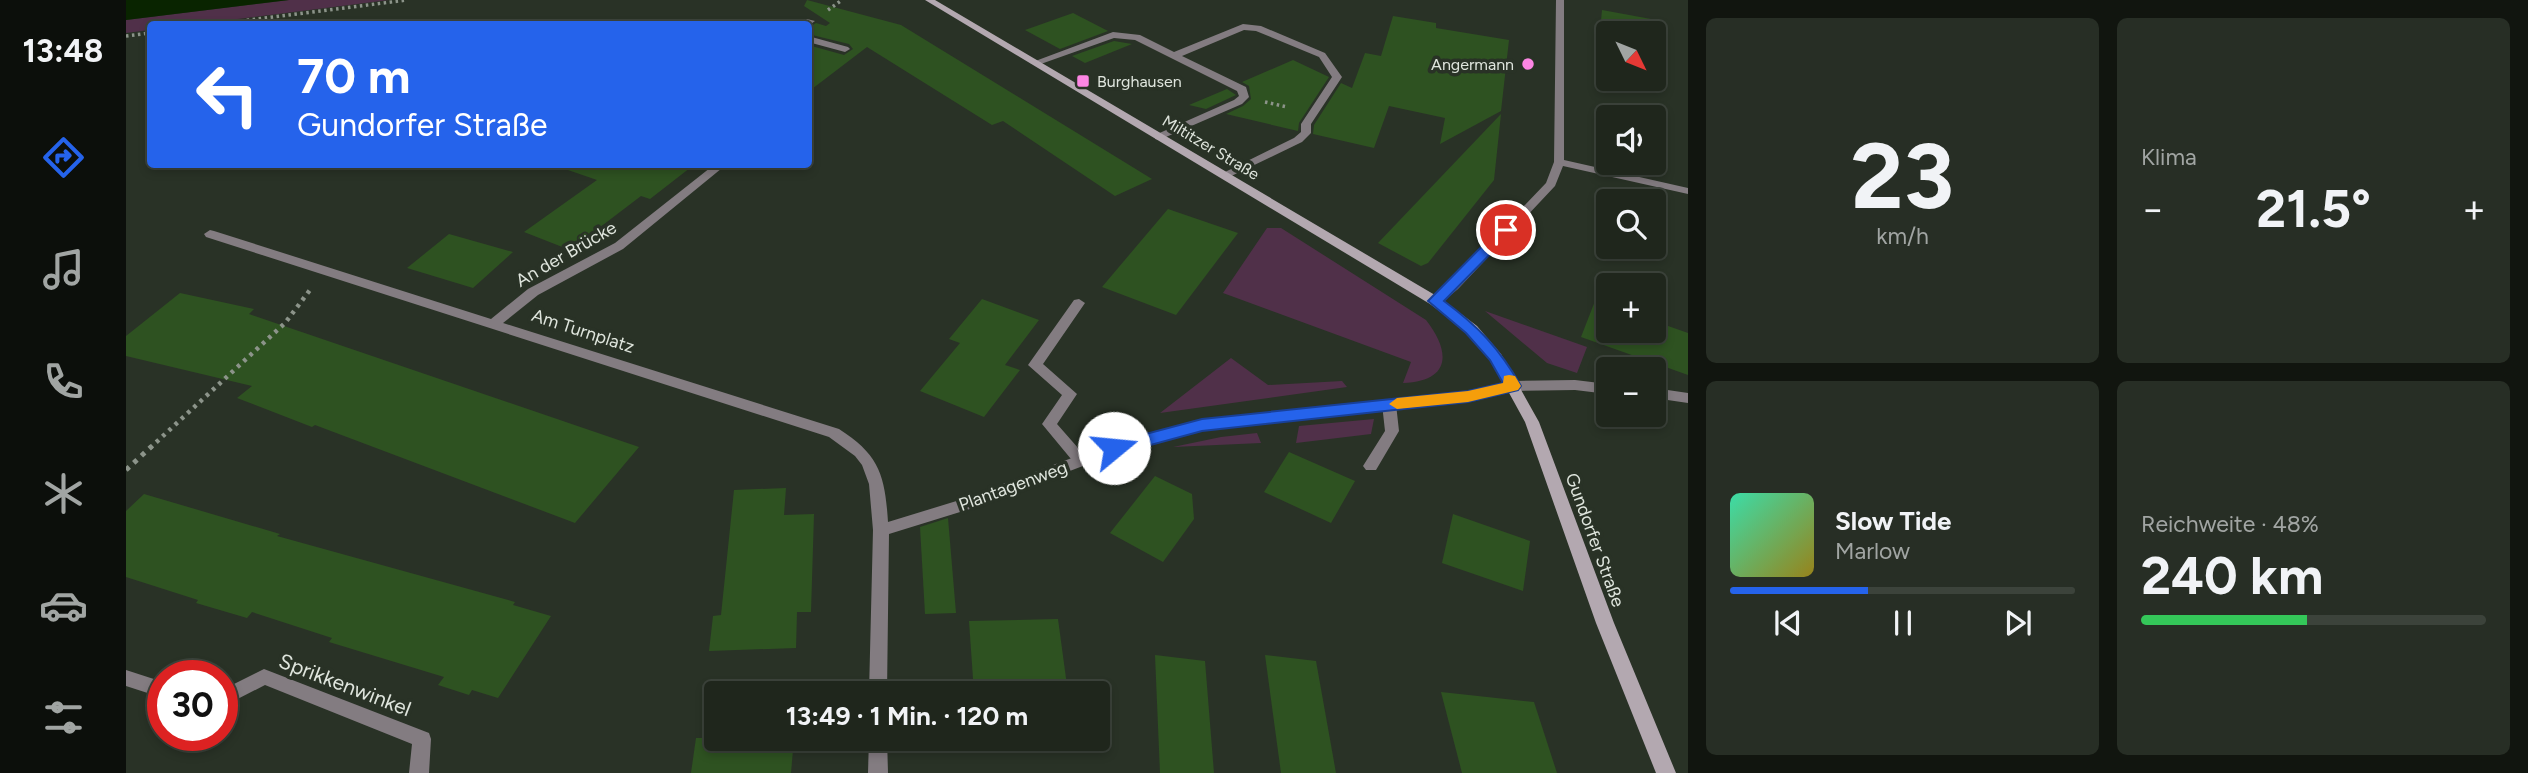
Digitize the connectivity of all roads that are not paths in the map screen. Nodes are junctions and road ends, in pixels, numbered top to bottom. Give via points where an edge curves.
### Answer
1 (929, 0) edge
2 (1560, 0) edge
3 (812, 40) edge
4 (845, 49) dead end
5 (1175, 55) junction
6 (1035, 63) junction
7 (1159, 137) junction
8 (1559, 162) junction
9 (717, 168) edge
10 (1225, 176) junction
11 (1688, 191) edge
12 (210, 234) dead end
13 (1435, 301) junction
14 (1079, 303) dead end
15 (494, 323) junction
16 (1472, 329) joint
17 (1513, 386) junction
18 (1596, 388) edge
19 (1666, 395) edge
20 (1688, 398) edge
21 (1389, 404) junction
22 (1081, 461) junction
23 (1371, 466) dead end
24 (881, 530) junction
25 (126, 678) edge
26 (878, 681) edge
27 (147, 685) edge
28 (238, 691) edge
29 (878, 751) edge
30 (419, 773) edge
31 (878, 773) edge
32 (1666, 773) edge

1 - 6 street, Miltitzer Straße
2 - 8 street
3 - 4 street
5 - 6 street via 1125,34
5 - 7 street via 1242,89 1244,97
5 - 10 street via 1243,27 1275,33 1322,55 1337,77 1306,124 1306,133
6 - 7 street, Miltitzer Straße
7 - 10 street, Miltitzer Straße
8 - 11 street
8 - 13 street via 1551,184
9 - 15 street, An der Brücke via 619,246 533,292
10 - 13 street, Miltitzer Straße
12 - 15 street, Am Turnplatz
13 - 16 street, Miltitzer Straße
14 - 22 street via 1035,365 1070,394 1049,424
15 - 24 street, Am Turnplatz via 834,433 871,463
16 - 17 street, Gundorfer Straße
17 - 18 street, Plantagenweg
17 - 21 street, Plantagenweg via 1468,397
17 - 32 street, Gundorfer Straße via 1532,422 1605,624
19 - 20 street
21 - 22 street, Plantagenweg via 1202,425
21 - 23 street via 1392,431
22 - 24 street, Plantagenweg
24 - 26 street
25 - 27 street
28 - 30 street, Sprikkenwinkel via 264,677 422,739
29 - 31 street

